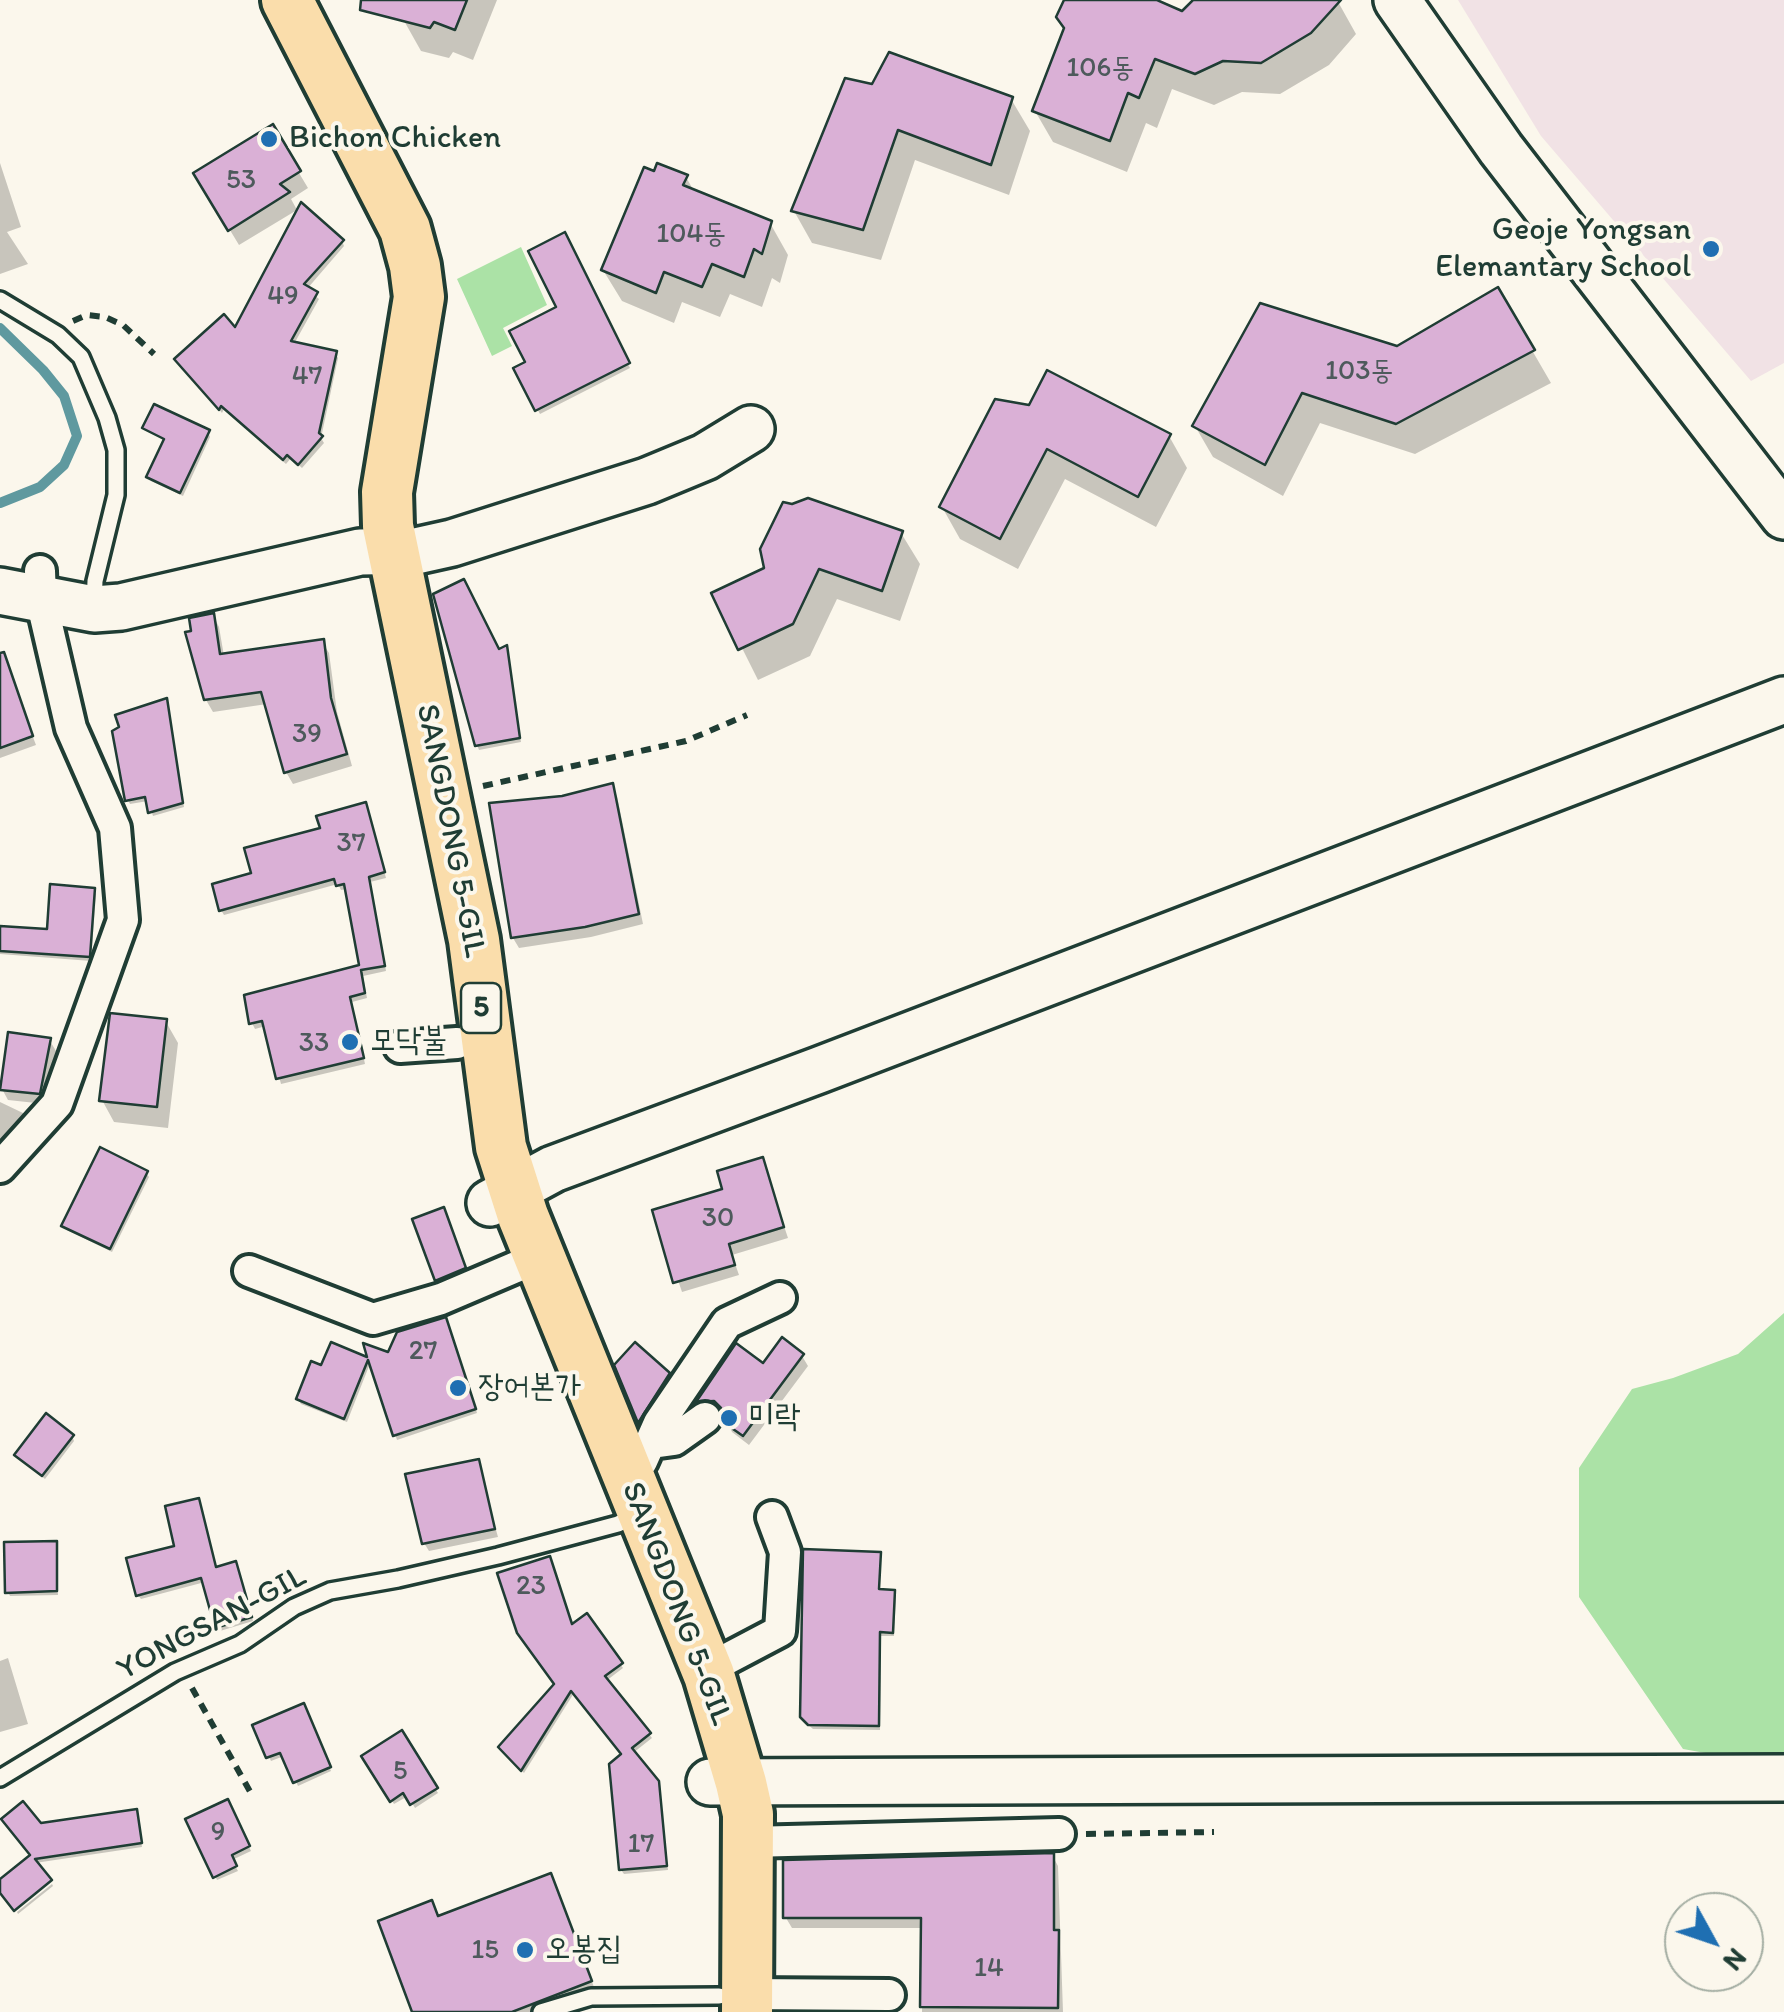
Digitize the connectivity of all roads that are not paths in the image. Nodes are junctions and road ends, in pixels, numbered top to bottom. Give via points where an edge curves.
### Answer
1 (250, 0) edge
2 (287, 0) edge
3 (1396, 0) edge
4 (1426, 0) edge
5 (0, 300) edge
6 (745, 419) dead end
7 (1784, 473) edge
8 (1784, 516) edge
9 (374, 539) junction
10 (20, 581) edge
11 (94, 595) junction
12 (1784, 700) edge
13 (1784, 727) edge
14 (457, 1042) junction
15 (400, 1048) dead end
16 (0, 1167) edge
17 (509, 1220) junction
18 (249, 1270) dead end
19 (780, 1298) dead end
20 (704, 1418) dead end
21 (634, 1487) junction
22 (772, 1518) dead end
23 (706, 1670) junction
24 (0, 1778) edge
25 (1784, 1778) edge
26 (1784, 1805) edge
27 (733, 1807) junction
28 (1059, 1834) road end
29 (889, 1995) dead end
30 (733, 2004) edge
31 (541, 2012) edge

1 - 9 main road, SANGDONG 5-GIL / 5 via 381,261
2 - 9 main road, SANGDONG 5-GIL / 5 via 405,230 416,266 419,297 388,492
3 - 8 street via 1501,149
4 - 7 street via 1517,133
5 - 11 lane via 58,334 81,357 102,402 116,450 116,496
6 - 9 street via 705,457 452,544
9 - 11 street
9 - 14 main road, SANGDONG 5-GIL / 5 via 448,946
9 - 17 main road, SANGDONG 5-GIL / 5 via 444,794 474,940
10 - 11 street
10 - 16 street via 71,728 115,828 123,920 57,1104
12 - 17 street via 553,1169
13 - 17 street
14 - 15 street
14 - 17 main road, SANGDONG 5-GIL / 5 via 473,1146
17 - 18 street via 441,1299 373,1319
17 - 21 main road, SANGDONG 5-GIL / 5
19 - 21 street via 727,1323 659,1423
20 - 21 street via 674,1440
21 - 23 main road, SANGDONG 5-GIL / 5
21 - 24 lane, YONGSAN-GIL via 398,1580 330,1591 294,1606 240,1644 181,1670
21 - 27 main road, SANGDONG 5-GIL / 5 via 686,1685
22 - 23 street via 785,1552 780,1632
23 - 27 main road, SANGDONG 5-GIL / 5
25 - 27 street
26 - 27 street
27 - 28 street
27 - 30 main road, SANGDONG 5-GIL / 5
29 - 30 street
30 - 31 lane via 591,1996

